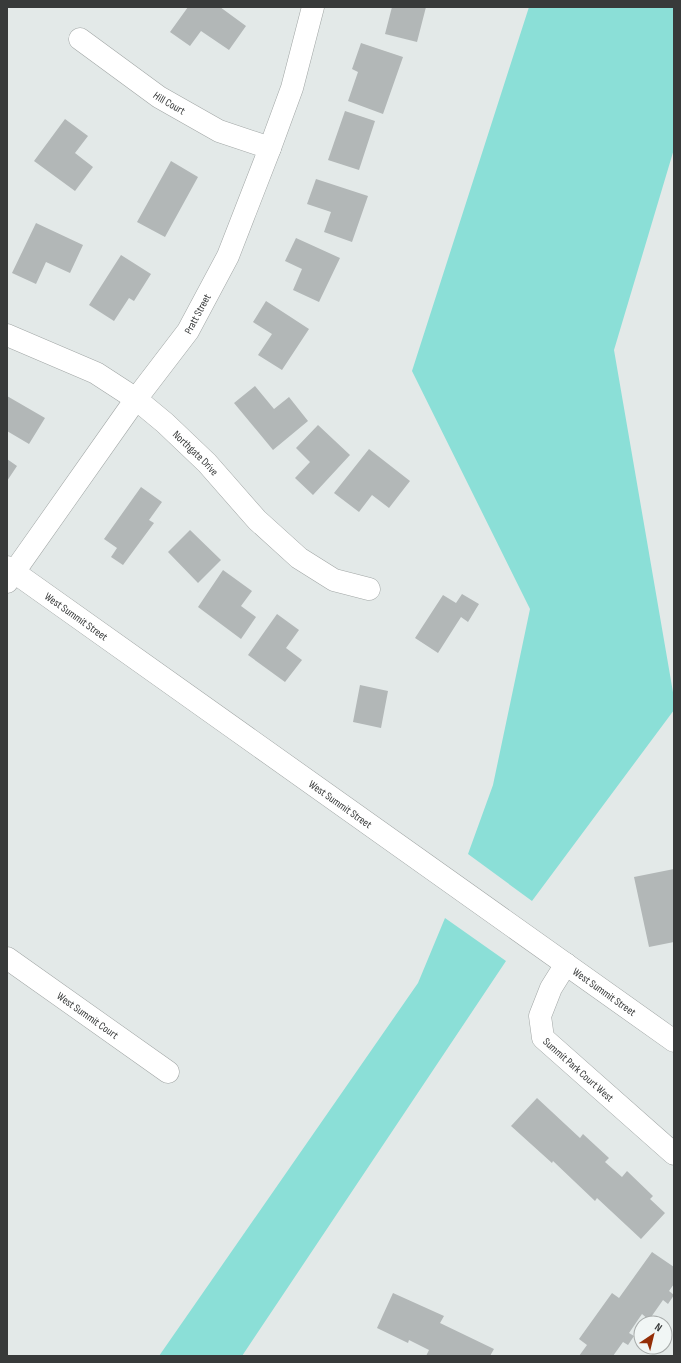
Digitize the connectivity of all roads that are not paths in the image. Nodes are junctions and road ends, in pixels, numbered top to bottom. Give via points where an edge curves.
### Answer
1 (313, 7) edge
2 (80, 39) dead end
3 (270, 148) junction
4 (7, 335) edge
5 (136, 399) junction
6 (9, 574) edge
7 (369, 589) dead end
8 (7, 958) edge
9 (566, 964) junction
10 (674, 1041) edge
11 (168, 1072) dead end
12 (674, 1154) edge

1 - 3 street, Pratt Street via 292,88
2 - 3 street, Hill Court via 159,97 219,131
3 - 5 street, Pratt Street via 228,256 188,331
4 - 5 street, Northgate Drive via 96,373
5 - 6 street, Pratt Street
5 - 7 street, Northgate Drive via 207,463 257,520 299,558 334,580
6 - 9 street, West Summit Street
8 - 11 street, West Summit Court
9 - 10 street, West Summit Street
9 - 12 street, Summit Park Court West via 551,988 540,1016 543,1038

